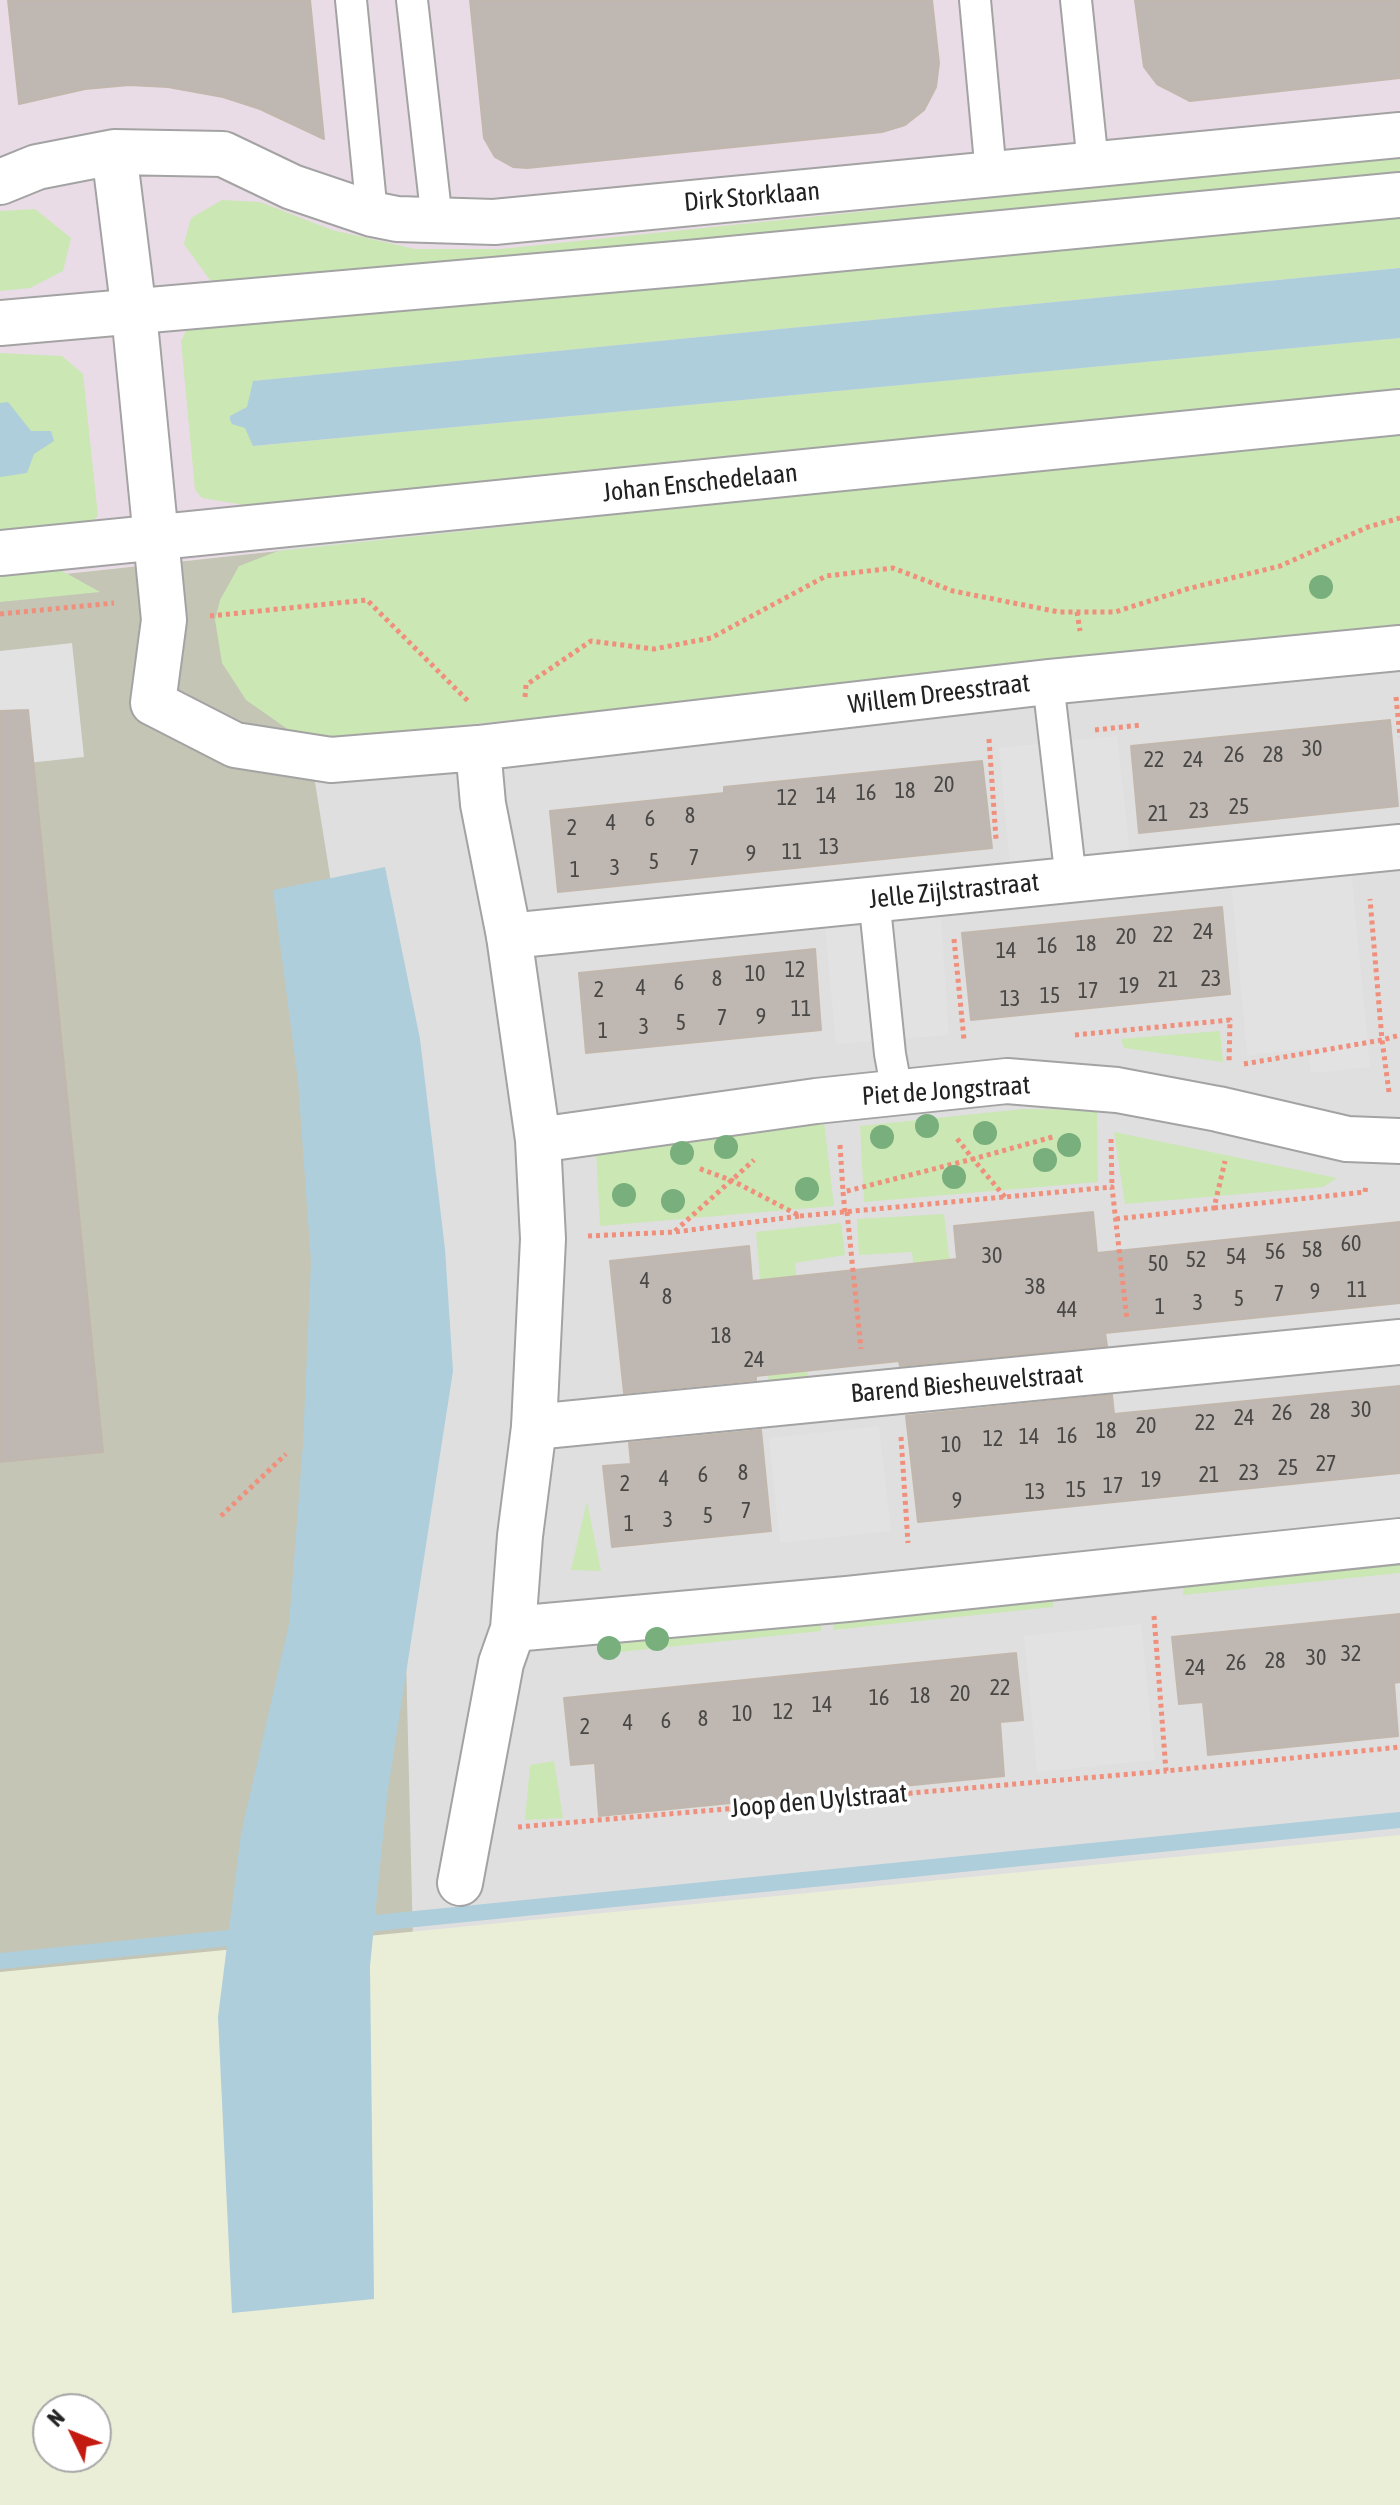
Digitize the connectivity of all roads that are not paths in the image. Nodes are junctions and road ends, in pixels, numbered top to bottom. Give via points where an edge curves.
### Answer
1 (351, 0) edge
2 (412, 0) edge
3 (975, 0) edge
4 (1076, 0) edge
5 (1400, 135) edge
6 (114, 152) junction
7 (1093, 164) junction
8 (991, 174) junction
9 (0, 182) edge
10 (1400, 195) edge
11 (372, 214) junction
12 (437, 221) junction
13 (134, 313) junction
14 (0, 323) edge
15 (1400, 412) edge
16 (155, 538) junction
17 (0, 553) edge
18 (1400, 648) edge
19 (1048, 682) junction
20 (478, 748) junction
21 (1383, 848) edge
22 (1071, 880) junction
23 (879, 899) junction
24 (509, 936) junction
25 (909, 1091) junction
26 (1387, 1128) edge
27 (538, 1140) junction
28 (1400, 1342) edge
29 (534, 1427) junction
30 (1400, 1541) edge
31 (513, 1629) junction
32 (460, 1883) dead end

1 - 11 lane
2 - 12 lane
3 - 8 lane
4 - 7 lane
5 - 7 street, Dirk Storklaan
6 - 9 street, Dirk Storklaan via 37,167
6 - 11 street, Dirk Storklaan via 223,154 292,187
6 - 13 street
7 - 8 street, Dirk Storklaan
8 - 12 street, Dirk Storklaan via 494,222
10 - 13 street
11 - 12 street, Dirk Storklaan
13 - 14 street
13 - 16 street
15 - 16 street, Johan Enschedelaan
16 - 17 street, Johan Enschedelaan
16 - 20 street, Willem Dreesstraat via 162,608 153,703 235,745 331,760
18 - 19 street, Willem Dreesstraat
19 - 20 street, Willem Dreesstraat
19 - 22 lane
20 - 24 street via 483,804
21 - 22 street, Jelle Zijlstrastraat
22 - 23 street, Jelle Zijlstrastraat
23 - 24 street, Jelle Zijlstrastraat
23 - 25 lane via 876,917 890,1054
24 - 27 street
25 - 26 street, Piet de Jongstraat via 1007,1081 1096,1088 1347,1139
25 - 27 street, Piet de Jongstraat
27 - 29 street via 543,1239
28 - 29 street, Barend Biesheuvelstraat
29 - 31 street
30 - 31 street
31 - 32 street via 501,1663

